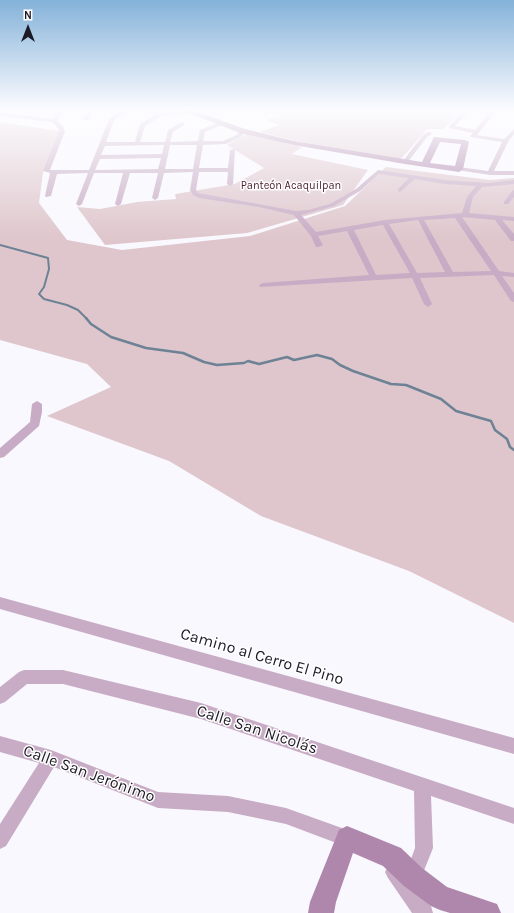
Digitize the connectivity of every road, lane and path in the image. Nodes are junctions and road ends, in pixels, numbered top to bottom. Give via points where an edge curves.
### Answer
1 (53, 154) edge
2 (99, 154) edge
3 (198, 154) edge
4 (233, 154) edge
5 (354, 154) edge
6 (411, 154) edge
7 (430, 154) edge
8 (462, 154) edge
9 (501, 154) edge
10 (164, 156) joint
11 (97, 157) junction
12 (405, 162) junction
13 (425, 165) junction
14 (459, 169) junction
15 (160, 170) junction
16 (195, 170) junction
17 (231, 170) junction
18 (92, 171) junction
19 (127, 171) junction
20 (54, 172) junction
21 (490, 173) junction
22 (514, 173) edge
23 (414, 177) junction
24 (514, 182) edge
25 (230, 184) dead end
26 (481, 184) junction
27 (400, 190) dead end
28 (514, 192) edge
29 (48, 196) dead end
30 (155, 198) dead end
31 (506, 203) dead end
32 (79, 204) dead end
33 (118, 204) dead end
34 (296, 213) junction
35 (461, 215) junction
36 (420, 218) junction
37 (497, 218) junction
38 (514, 219) edge
39 (385, 222) junction
40 (349, 228) junction
41 (314, 235) junction
42 (514, 239) edge
43 (318, 245) dead end
44 (496, 273) junction
45 (450, 274) junction
46 (514, 275) edge
47 (415, 276) junction
48 (374, 278) junction
49 (263, 285) dead end
50 (514, 299) edge
51 (428, 304) dead end
52 (37, 404) dead end
53 (0, 454) edge
54 (0, 603) edge
55 (0, 697) edge
56 (0, 744) edge
57 (514, 746) edge
58 (51, 758) junction
59 (422, 785) junction
60 (514, 816) edge
61 (347, 838) junction
62 (0, 840) edge
63 (392, 857) junction
64 (412, 877) junction
65 (322, 913) edge
66 (424, 913) edge
67 (488, 913) edge

1 - 20 street via 46,170
2 - 11 street
3 - 16 street
4 - 17 street
5 - 12 main road
6 - 12 street
7 - 13 main road
8 - 14 main road
9 - 21 street
10 - 11 street
10 - 15 street
11 - 18 street
12 - 13 main road
13 - 14 main road
14 - 21 street
15 - 16 street
15 - 19 street
15 - 30 street
16 - 17 street
16 - 34 street via 193,190 199,196
17 - 25 street
18 - 19 street
18 - 20 street
18 - 32 street
19 - 33 street
20 - 29 street
21 - 22 street
23 - 26 street
23 - 27 street
23 - 34 street via 378,172 358,190 332,205
24 - 26 street
26 - 35 street via 470,197
28 - 31 street
34 - 41 street
35 - 36 street
35 - 37 street
35 - 44 street
36 - 39 street
36 - 45 street
37 - 38 street
37 - 42 street
39 - 40 street
39 - 47 street
40 - 41 street
40 - 48 street
41 - 43 street
44 - 45 street
44 - 46 street
44 - 50 street
45 - 47 street
47 - 48 street
47 - 51 street
48 - 49 street
52 - 53 street via 35,423
54 - 57 street, Camino al Cerro El Pino
55 - 59 street, Calle San Nicolás via 24,677 63,676 201,711
56 - 58 street, Calle San Jerónimo
58 - 61 street, Calle San Jerónimo via 158,800 228,804 286,816
58 - 62 street
59 - 60 street, Calle San Nicolás
59 - 64 street via 424,848
61 - 63 main road, Calle San Jerónimo
61 - 65 main road via 323,902
63 - 64 main road, Calle San Jerónimo
63 - 66 street via 393,871
64 - 67 main road, Calle San Jerónimo via 440,897

